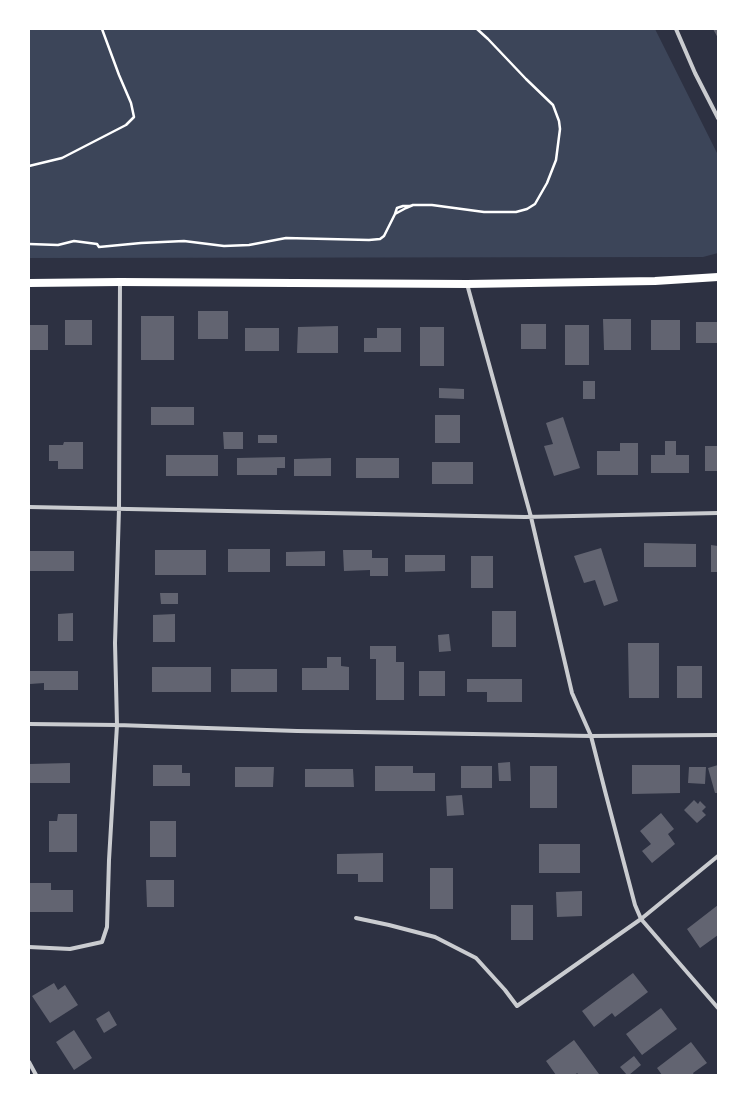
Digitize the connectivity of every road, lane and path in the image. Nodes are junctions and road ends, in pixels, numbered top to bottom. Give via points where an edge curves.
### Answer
1 (102, 29) edge
2 (477, 29) edge
3 (676, 29) edge
4 (718, 118) edge
5 (29, 166) edge
6 (29, 244) edge
7 (718, 277) edge
8 (120, 282) junction
9 (29, 283) edge
10 (467, 284) junction
11 (29, 507) edge
12 (119, 509) junction
13 (718, 513) edge
14 (531, 517) junction
15 (29, 724) edge
16 (116, 725) junction
17 (718, 735) edge
18 (591, 736) junction
19 (718, 856) edge
20 (356, 918) dead end
21 (641, 919) junction
22 (29, 947) edge
23 (718, 1008) edge
24 (29, 1062) edge
25 (36, 1075) edge

1 - 5 path via 134,117 126,125 62,158
2 - 6 path via 553,105 559,121 556,160 535,204 527,210 484,212 432,205 412,206 395,214 384,236 369,240 286,238 249,245 224,246 184,241 100,247 96,244 74,242 58,245
3 - 4 street
7 - 10 main road via 655,281
8 - 9 main road
8 - 10 main road
8 - 12 street
10 - 14 street
11 - 12 street
12 - 14 street
12 - 16 street
13 - 14 street
14 - 18 street via 572,693
15 - 16 street
16 - 18 street
16 - 22 street via 107,927 102,942 70,949
17 - 18 street
18 - 21 street via 635,905
19 - 21 street
20 - 21 street via 435,937 476,958 517,1006
21 - 23 street
24 - 25 street

